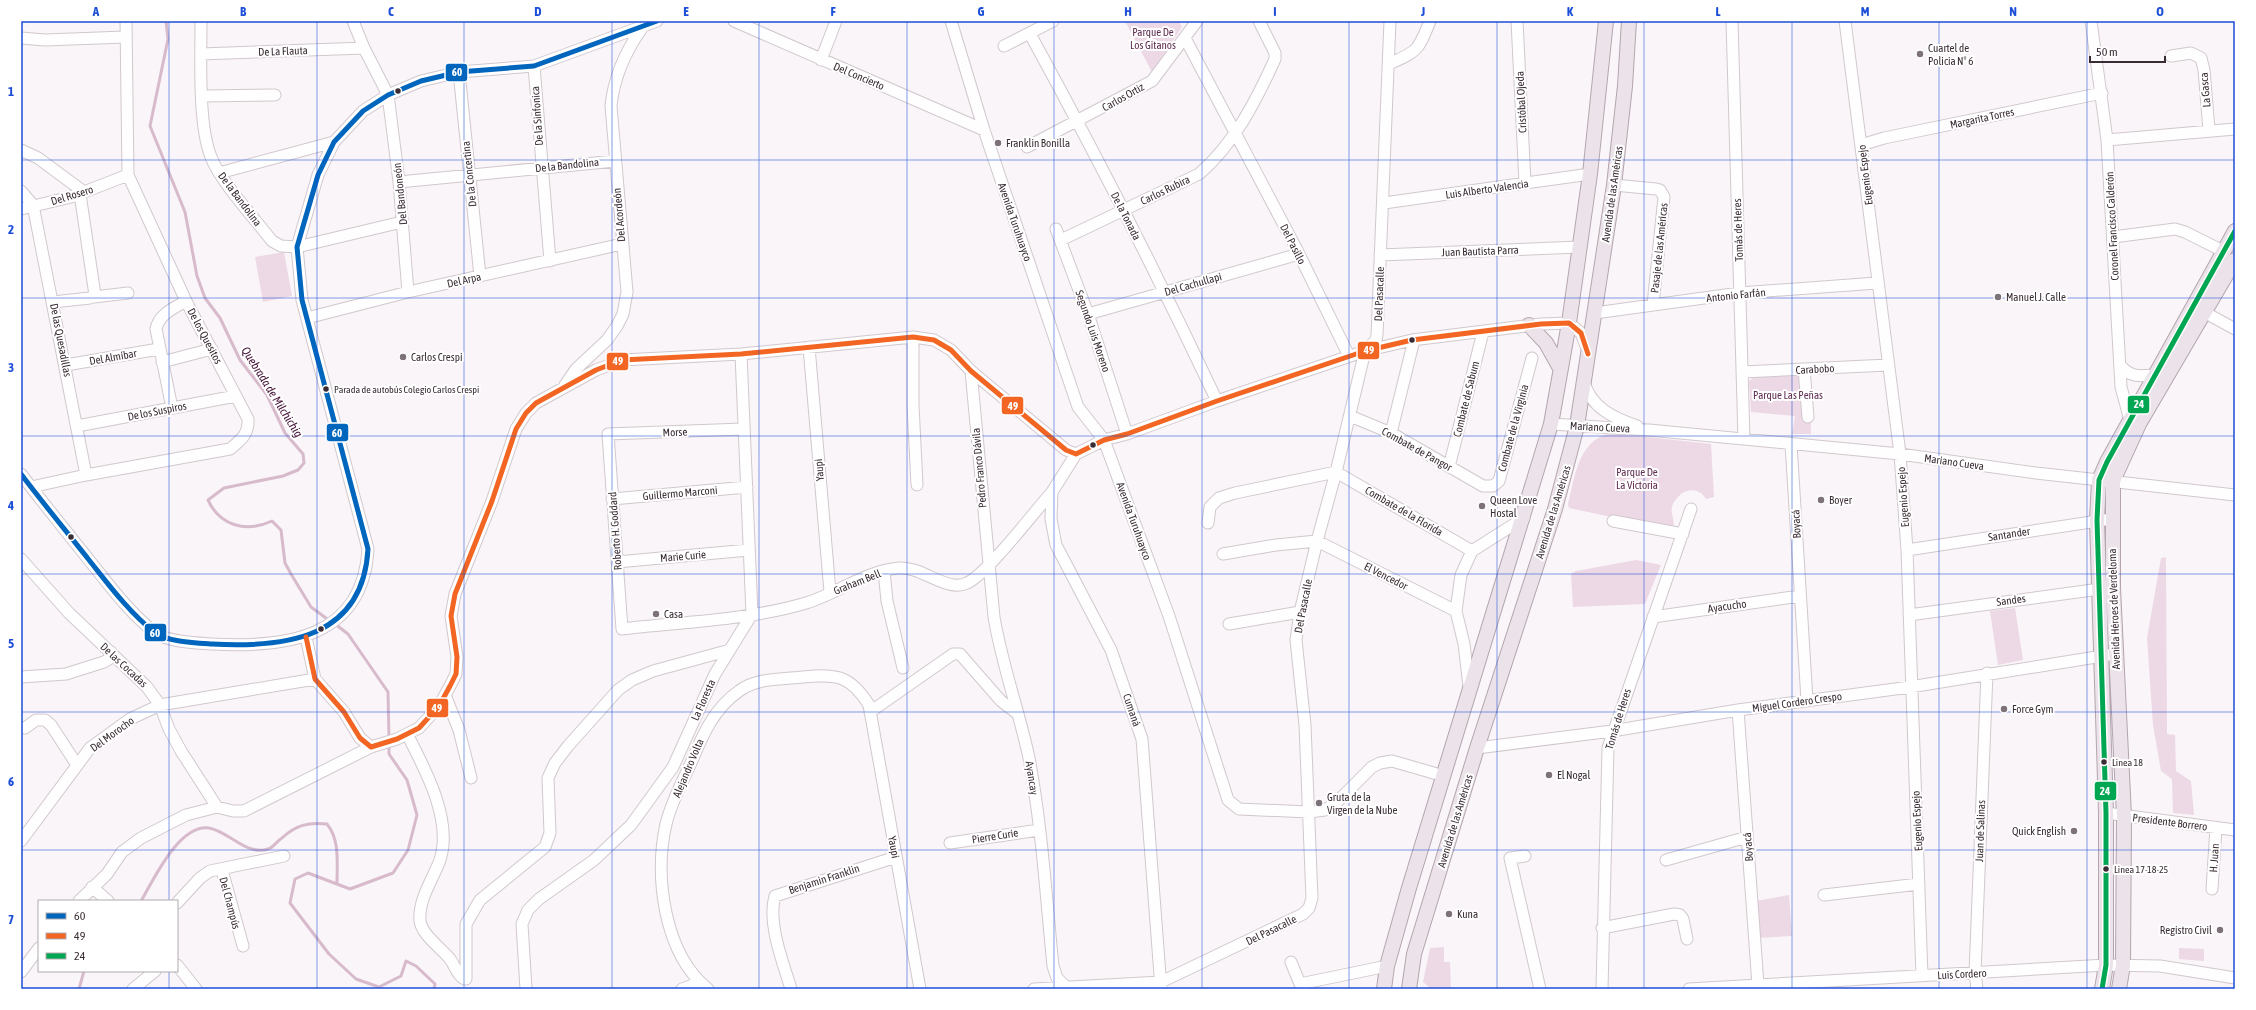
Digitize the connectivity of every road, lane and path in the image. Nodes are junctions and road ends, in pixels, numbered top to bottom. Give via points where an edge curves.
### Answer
1 (126, 21) edge
2 (200, 21) edge
3 (354, 21) edge
4 (657, 21) edge
5 (734, 21) edge
6 (836, 21) edge
7 (951, 21) edge
8 (1053, 21) edge
9 (1197, 21) edge
10 (1259, 21) edge
11 (1390, 21) edge
12 (1430, 21) edge
13 (1517, 21) edge
14 (1606, 21) edge
15 (1629, 21) edge
16 (1732, 21) edge
17 (1845, 21) edge
18 (2091, 21) edge
19 (642, 28) junction
20 (1030, 34) junction
21 (125, 36) junction
22 (21, 38) edge
23 (1185, 38) junction
24 (1004, 46) dead end
25 (364, 48) junction
26 (201, 54) junction
27 (2171, 56) dead end
28 (821, 60) junction
29 (1389, 64) junction
30 (534, 66) junction
31 (459, 72) junction
32 (2102, 93) junction
33 (274, 95) dead end
34 (388, 95) junction
35 (202, 96) junction
36 (1078, 121) junction
37 (2235, 129) edge
38 (984, 130) junction
39 (2209, 130) junction
40 (1236, 134) junction
41 (2107, 140) junction
42 (334, 142) junction
43 (1861, 145) junction
44 (1027, 147) dead end
45 (21, 150) edge
46 (615, 161) junction
47 (541, 168) junction
48 (219, 173) junction
49 (469, 174) junction
50 (1590, 174) junction
51 (128, 175) junction
52 (399, 182) junction
53 (1525, 183) junction
54 (1614, 185) junction
55 (21, 191) edge
56 (82, 193) junction
57 (1384, 203) junction
58 (33, 205) junction
59 (21, 209) edge
60 (1124, 211) junction
61 (402, 222) junction
62 (1056, 229) dead end
63 (2235, 232) edge
64 (2113, 237) junction
65 (1061, 240) junction
66 (622, 244) junction
67 (297, 247) junction
68 (1579, 247) junction
69 (2223, 251) junction
70 (1298, 254) junction
71 (1380, 255) junction
72 (2235, 260) edge
73 (550, 261) junction
74 (480, 276) junction
75 (1877, 283) junction
76 (408, 292) junction
77 (1166, 292) junction
78 (128, 293) dead end
79 (1740, 293) junction
80 (94, 297) junction
81 (186, 301) junction
82 (53, 302) junction
83 (1653, 305) junction
84 (2204, 312) junction
85 (1595, 313) junction
86 (1088, 314) junction
87 (307, 318) junction
88 (1569, 323) junction
89 (1529, 326) junction
90 (2235, 329) edge
91 (1483, 332) junction
92 (913, 337) junction
93 (1414, 340) junction
94 (808, 347) junction
95 (159, 349) junction
96 (212, 349) junction
97 (1365, 351) junction
98 (741, 354) junction
99 (1588, 354) junction
100 (1349, 356) junction
101 (1532, 358) dead end
102 (162, 362) junction
103 (66, 365) junction
104 (1888, 365) junction
105 (2120, 365) junction
106 (1560, 368) junction
107 (1804, 369) junction
108 (971, 371) junction
109 (1742, 372) junction
110 (2155, 375) junction
111 (1584, 381) junction
112 (563, 388) junction
113 (236, 396) junction
114 (1217, 401) junction
115 (172, 408) junction
116 (1350, 416) junction
117 (1808, 417) dead end
118 (2134, 422) junction
119 (1551, 424) junction
120 (77, 426) junction
121 (1577, 426) junction
122 (743, 429) junction
123 (1649, 430) junction
124 (1391, 433) junction
125 (608, 434) joint
126 (1127, 434) junction
127 (1744, 439) junction
128 (1104, 440) junction
129 (1791, 444) junction
130 (1076, 454) junction
131 (1900, 454) junction
132 (1450, 467) junction
133 (1336, 472) junction
134 (21, 474) edge
135 (86, 475) junction
136 (2106, 481) junction
137 (917, 485) dead end
138 (1483, 486) joint
139 (31, 487) junction
140 (748, 487) junction
141 (1052, 492) junction
142 (2235, 494) edge
143 (612, 499) junction
144 (1691, 509) dead end
145 (1524, 518) junction
146 (2111, 519) junction
147 (2097, 520) junction
148 (1613, 521) dead end
149 (1208, 523) dead end
150 (1683, 534) junction
151 (1317, 542) junction
152 (749, 550) junction
153 (1907, 550) junction
154 (1472, 551) junction
155 (1223, 554) dead end
156 (21, 559) edge
157 (617, 562) junction
158 (988, 566) junction
159 (884, 571) junction
160 (2098, 588) junction
161 (2113, 588) junction
162 (830, 592) junction
163 (1800, 596) junction
164 (1300, 612) junction
165 (1456, 612) junction
166 (752, 614) junction
167 (1909, 615) junction
168 (1653, 616) junction
169 (1228, 624) dead end
170 (622, 629) joint
171 (306, 637) junction
172 (730, 650) junction
173 (111, 652) junction
174 (2116, 654) junction
175 (2100, 655) junction
176 (903, 668) dead end
177 (1987, 673) junction
178 (21, 677) edge
179 (315, 680) junction
180 (1910, 687) junction
181 (1470, 694) junction
182 (445, 695) junction
183 (1807, 700) junction
184 (160, 705) junction
185 (869, 708) junction
186 (1738, 710) junction
187 (1018, 714) junction
188 (25, 728) dead end
189 (1612, 731) junction
190 (402, 737) junction
191 (375, 746) junction
192 (1477, 748) junction
193 (77, 765) junction
194 (673, 767) junction
195 (687, 771) junction
196 (1444, 776) junction
197 (471, 778) dead end
198 (217, 807) junction
199 (1309, 812) junction
200 (2106, 813) junction
201 (2124, 816) junction
202 (2216, 828) junction
203 (1039, 830) junction
204 (2235, 830) edge
205 (1747, 837) junction
206 (21, 841) edge
207 (950, 843) dead end
208 (284, 856) dead end
209 (896, 856) junction
210 (1525, 856) dead end
211 (1666, 860) dead end
212 (222, 870) junction
213 (1920, 884) junction
214 (92, 887) junction
215 (2212, 888) dead end
216 (1824, 895) dead end
217 (80, 900) edge
218 (107, 900) edge
219 (178, 902) edge
220 (1602, 928) junction
221 (1687, 939) dead end
222 (242, 946) dead end
223 (38, 949) edge
224 (1291, 962) dead end
225 (2106, 965) junction
226 (2123, 965) junction
227 (1387, 966) junction
228 (178, 967) edge
229 (21, 972) edge
230 (154, 972) edge
231 (1975, 973) junction
232 (1922, 976) junction
233 (1899, 978) junction
234 (2235, 978) edge
235 (1758, 985) junction
236 (1161, 986) edge
237 (705, 987) edge
238 (1068, 988) edge
239 (133, 989) edge
240 (196, 989) edge
241 (526, 989) edge
242 (682, 989) edge
243 (791, 989) edge
244 (920, 989) edge
245 (1034, 989) edge
246 (1384, 989) edge
247 (1409, 989) edge
248 (1540, 989) edge
249 (1602, 989) edge
250 (1689, 989) edge
251 (1896, 989) edge
252 (1977, 989) edge
253 (2102, 989) edge
254 (2119, 989) edge

1 - 21 street, De los Quesitos
2 - 26 street, De la Bandolina
3 - 25 street, Del Bandoneón
4 - 19 street
5 - 28 street, Del Concierto
6 - 28 street
7 - 38 street, Avenida Turuhuayco
8 - 20 street
9 - 23 street, Carlos Ortiz
10 - 40 street via 1275,53 1275,60
11 - 29 street, Del Pasacalle
12 - 29 street via 1421,45 1415,52
13 - 53 street, Cristóbal Ojeda
14 - 50 main road
15 - 54 main road, Avenida de las Américas
16 - 79 street, Tomás de Heres
17 - 43 street, Eugenio Espejo
18 - 32 street, Coronel Francisco Calderón
19 - 30 street
19 - 46 street, Del Acordeón via 631,44 613,85 611,106
20 - 24 street
20 - 36 street, De la Tonada
21 - 22 street via 45,40
21 - 51 street, De los Quesitos
23 - 36 street, Carlos Ortiz via 1152,81
23 - 40 street, Del Pasillo
25 - 26 street, De La Flauta
25 - 34 street, Del Bandoneón
26 - 35 street, De la Bandolina
27 - 39 street, La Gasca via 2191,53 2201,58
28 - 38 street, Del Concierto
29 - 57 street, Del Pasacalle
30 - 31 street
30 - 47 street, De la Sinfonica
31 - 34 street via 421,81
31 - 49 street, De la Concertina
32 - 41 street, Coronel Francisco Calderón
32 - 43 street, Margarita Torres
33 - 35 street
34 - 42 street via 363,111
34 - 52 street, Del Bandoneón
35 - 48 street, De la Bandolina via 210,157
36 - 44 street, Carlos Ortiz
36 - 60 street, De la Tonada
37 - 39 street
38 - 128 street, Avenida Turuhuayco via 1078,407
39 - 41 street
40 - 60 street, Carlos Rubira via 1211,164 1199,174
40 - 70 street, Del Pasillo
41 - 64 street, Coronel Francisco Calderón
42 - 48 street
42 - 67 street via 318,175
43 - 75 street, Eugenio Espejo
45 - 56 street via 38,158
46 - 47 street, De la Bandolina
46 - 66 street, Del Acordeón
47 - 49 street, De la Bandolina
47 - 73 street, De la Sinfonica
48 - 67 street, De la Bandolina via 272,241 281,246
49 - 52 street, De la Bandolina
49 - 74 street, De la Concertina
50 - 53 street, Luis Alberto Valencia
50 - 68 main road
51 - 56 street, Del Rosero
51 - 81 street, De los Quesitos
52 - 61 street, Del Bandoneón
53 - 57 street, Luis Alberto Valencia
54 - 83 street, Pasaje de las Américas via 1656,189 1660,190 1664,197
54 - 85 main road, Avenida de las Américas
55 - 58 street
56 - 58 street, Del Rosero
56 - 80 street
57 - 71 street, Del Pasacalle
58 - 59 street, Del Rosero
58 - 82 street, De las Quesadillas
60 - 65 street, Carlos Rubira
60 - 77 street, De la Tonada
61 - 67 street, De la Bandolina
61 - 76 street, Del Bandoneón
62 - 65 street, Segundo Luis Moreno
63 - 69 main road, Avenida Héroes de Verdeloma
64 - 69 street via 2175,229
64 - 105 street, Coronel Francisco Calderón
65 - 86 street, Segundo Luis Moreno
66 - 73 street, Del Arpa
66 - 112 street, Del Acordeón via 626,292 623,314 607,340 576,369
67 - 87 street via 302,300
68 - 71 street, Juan Bautista Parra
68 - 88 main road
69 - 110 main road, Avenida Héroes de Verdeloma
70 - 77 street, Del Cachullapi
70 - 100 street, Del Pasillo
71 - 97 street, Del Pasacalle via 1377,335 1376,340
72 - 84 main road, Avenida Héroes de Verdeloma
73 - 74 street, Del Arpa
74 - 76 street, Del Arpa
75 - 79 street, Antonio Farfán
75 - 104 street, Eugenio Espejo
76 - 87 street, Del Arpa
77 - 86 street, Del Cachullapi
77 - 114 street, De la Tonada
78 - 80 street
79 - 83 street, Antonio Farfán
79 - 109 street, Tomás de Heres
80 - 82 street
81 - 95 street via 163,315 158,322 156,329
81 - 96 street, De los Quesitos
82 - 103 street, De las Quesadillas
83 - 85 street, Antonio Farfán
84 - 90 street
84 - 118 main road, Avenida Héroes de Verdeloma
85 - 99 main road, Avenida de las Américas
86 - 126 street, Segundo Luis Moreno
87 - 171 street via 368,549 364,580 346,610 323,628
88 - 89 street
88 - 99 street via 1581,333
88 - 106 main road
89 - 91 street
89 - 106 main road via 1546,343
91 - 93 street
91 - 132 street, Combate de Sabum
92 - 94 street
92 - 108 street via 934,340 951,350
92 - 137 street
93 - 97 street
93 - 124 street
94 - 98 street
94 - 162 street, Yaupi
95 - 102 street
95 - 103 street, Del Almíbar
96 - 102 street
96 - 113 street, De los Quesitos
97 - 100 street
97 - 116 street, Del Pasacalle
98 - 112 street via 622,360 596,370
98 - 122 street
99 - 111 main road, Avenida de las Américas
100 - 114 street
101 - 138 street, Combate de la Virginia via 1498,481 1493,486
102 - 115 street
103 - 120 street, De las Quesadillas
104 - 107 street, Carabobo
104 - 131 street, Eugenio Espejo
105 - 110 street via 2134,377
105 - 118 street, Coronel Francisco Calderón via 2121,387
106 - 119 main road
107 - 109 street, Carabobo
107 - 117 street
108 - 130 street via 1066,450
108 - 158 street, Pedro Franco Dávila
109 - 127 street, Tomás de Heres
110 - 118 main road, Avenida Héroes de Verdeloma
111 - 121 main road, Avenida de las Américas
111 - 123 street, Mariano Cueva via 1589,397 1606,412
112 - 182 street via 536,403 516,429 492,501 455,594 451,616 457,657 456,674
113 - 115 street, De los Suspiros
113 - 135 street, De los Quesitos via 249,426 244,438 230,449
114 - 126 street
115 - 120 street, De los Suspiros
116 - 124 street, Combate de Pangor
116 - 133 street, Del Pasacalle
118 - 136 main road, Avenida Héroes de Verdeloma
119 - 121 street, Mariano Cueva
119 - 145 main road
120 - 135 street, De las Quesadillas
121 - 123 street, Mariano Cueva
121 - 192 main road, Avenida de las Américas via 1555,509
122 - 125 street, Morse
122 - 140 street
123 - 127 street, Mariano Cueva
124 - 132 street, Combate de Pangor
125 - 143 street, Roberto H. Goddard
126 - 128 street
127 - 129 street, Mariano Cueva
128 - 130 street
128 - 199 street, Avenida Turuhuayco via 1169,616 1228,800 1239,809
129 - 131 street, Mariano Cueva
129 - 163 street, Boyacá
130 - 141 street
131 - 136 street, Mariano Cueva
131 - 153 street, Eugenio Espejo
132 - 138 street, Combate de Pangor
133 - 149 street via 1219,498 1210,507
133 - 151 street, Del Pasacalle
133 - 154 street, Combate de la Florida
134 - 139 street
135 - 139 street, De los Quesitos
136 - 142 street, Mariano Cueva
136 - 146 main road, Avenida Héroes de Verdeloma
136 - 147 main road, Avenida Héroes de Verdeloma
139 - 171 street via 124,604 155,633 182,642 237,645 265,645
140 - 143 street, Guillermo Marconi
140 - 152 street
141 - 158 street, Graham Bell
141 - 236 street, Cumaná via 1051,519 1056,545 1111,650 1142,739
143 - 157 street, Roberto H. Goddard
144 - 150 street, Tomás de Heres
145 - 154 street
145 - 181 main road
146 - 147 street, Santander
146 - 161 main road, Avenida Héroes de Verdeloma
147 - 153 street, Santander
147 - 160 main road, Avenida Héroes de Verdeloma
148 - 150 street
150 - 168 street, Tomás de Heres
151 - 155 street via 1254,548
151 - 164 street, Del Pasacalle
151 - 165 street, El Vencedor
152 - 157 street, Marie Curie
152 - 166 street
153 - 167 street, Eugenio Espejo
154 - 165 street via 1461,575
156 - 173 street, De las Cocadas via 61,604
157 - 170 street, Roberto H. Goddard
158 - 159 street, Graham Bell via 969,582 954,586 911,567
158 - 187 street, Ayancay via 999,649
159 - 162 street, Graham Bell
159 - 176 street via 887,601
160 - 161 street, Sandes
160 - 167 street, Sandes
160 - 175 main road, Avenida Héroes de Verdeloma
161 - 174 main road, Avenida Héroes de Verdeloma
162 - 166 street, Graham Bell via 806,603
163 - 168 street, Ayacucho
163 - 183 street, Boyacá
164 - 169 street
164 - 199 street, Del Pasacalle via 1296,640 1305,725
165 - 181 street via 1468,665
166 - 170 street, Graham Bell
166 - 172 street, La Floresta
167 - 180 street, Eugenio Espejo
168 - 189 street, Tomás de Heres
171 - 179 street
172 - 190 street via 653,671 632,680 618,690 568,746 548,778 550,834 545,847 480,900 466,924 466,978 463,979 449,958 430,938 420,921 422,905 440,859 443,838 439,808 425,768
172 - 194 street, La Floresta via 715,674
173 - 178 street via 109,659 104,662 66,674
173 - 184 street, De las Cocadas via 147,687
174 - 175 street, Miguel Cordero Crespo
174 - 201 main road, Avenida Héroes de Verdeloma
175 - 177 street, Miguel Cordero Crespo
175 - 200 main road, Avenida Héroes de Verdeloma
177 - 180 street, Miguel Cordero Crespo
177 - 231 street, Juan de Salinas
179 - 184 street, Del Morocho
179 - 191 street via 344,712 360,738
180 - 183 street, Miguel Cordero Crespo
180 - 213 street, Eugenio Espejo
181 - 196 main road
182 - 190 street via 427,722
182 - 197 street via 461,735
183 - 186 street, Miguel Cordero Crespo
184 - 193 street, Del Morocho via 130,719 109,734 90,748
184 - 198 street, De las Cocadas via 181,751
185 - 187 street via 953,654 960,654 997,696
185 - 195 street, Alejandro Volta via 858,688 842,677 808,676 758,682 739,690 723,705 704,731
185 - 209 street, Yaupi
186 - 189 street, Miguel Cordero Crespo
186 - 205 street, Boyacá
187 - 203 street, Ayancay via 1029,759
188 - 193 street via 36,720 45,720 52,725
189 - 192 street, Miguel Cordero Crespo
189 - 220 street, Tomás de Heres via 1608,748
190 - 191 street
191 - 198 street via 244,811
192 - 247 main road, Avenida de las Américas via 1414,954
193 - 206 street, Del Morocho
194 - 195 street
194 - 241 street, La Floresta via 631,825 594,860 539,899 528,910 522,924
195 - 237 street, Alejandro Volta via 666,824 660,869 666,916 676,949
196 - 199 street, Avenida Turuhuayco via 1392,761 1380,763 1372,766 1338,801 1325,810
196 - 227 main road
198 - 214 street via 186,815 141,838 122,852 107,874
199 - 236 street, Del Pasacalle via 1312,898 1309,908 1303,914
200 - 201 street, Presidente Borrero
200 - 225 main road, Avenida Héroes de Verdeloma
201 - 202 street, Presidente Borrero
201 - 226 main road, Avenida Héroes de Verdeloma
202 - 204 street, Presidente Borrero
202 - 215 street, H. Juan
203 - 207 street, Pierre Curie
203 - 238 street, Ayancay via 1053,966 1057,978
205 - 211 street
205 - 235 street, Boyacá
208 - 212 street
209 - 243 street, Benjamin Franklin via 775,896 773,922
209 - 244 street, Yaupi
210 - 248 street via 1510,858
212 - 219 street, Del Champús via 210,871 200,878
212 - 222 street, Del Champús
213 - 216 street
213 - 232 street, Eugenio Espejo
214 - 217 street
214 - 218 street
220 - 221 street via 1674,914 1680,915 1683,919
220 - 249 street, Tomás de Heres
223 - 229 street
224 - 227 street via 1300,984
225 - 226 street, Luis Cordero
225 - 231 street, Luis Cordero
225 - 253 main road, Avenida Héroes de Verdeloma
226 - 234 street, Luis Cordero via 2160,966
226 - 254 main road, Avenida Héroes de Verdeloma
227 - 246 main road
228 - 240 street
230 - 239 street
231 - 232 street, Luis Cordero
231 - 252 street, Juan de Salinas
232 - 233 street, Luis Cordero
233 - 235 street, Luis Cordero
233 - 251 street
235 - 250 street, Luis Cordero
236 - 238 street, Del Pasacalle
237 - 242 street via 693,985
238 - 245 street, Del Pasacalle

